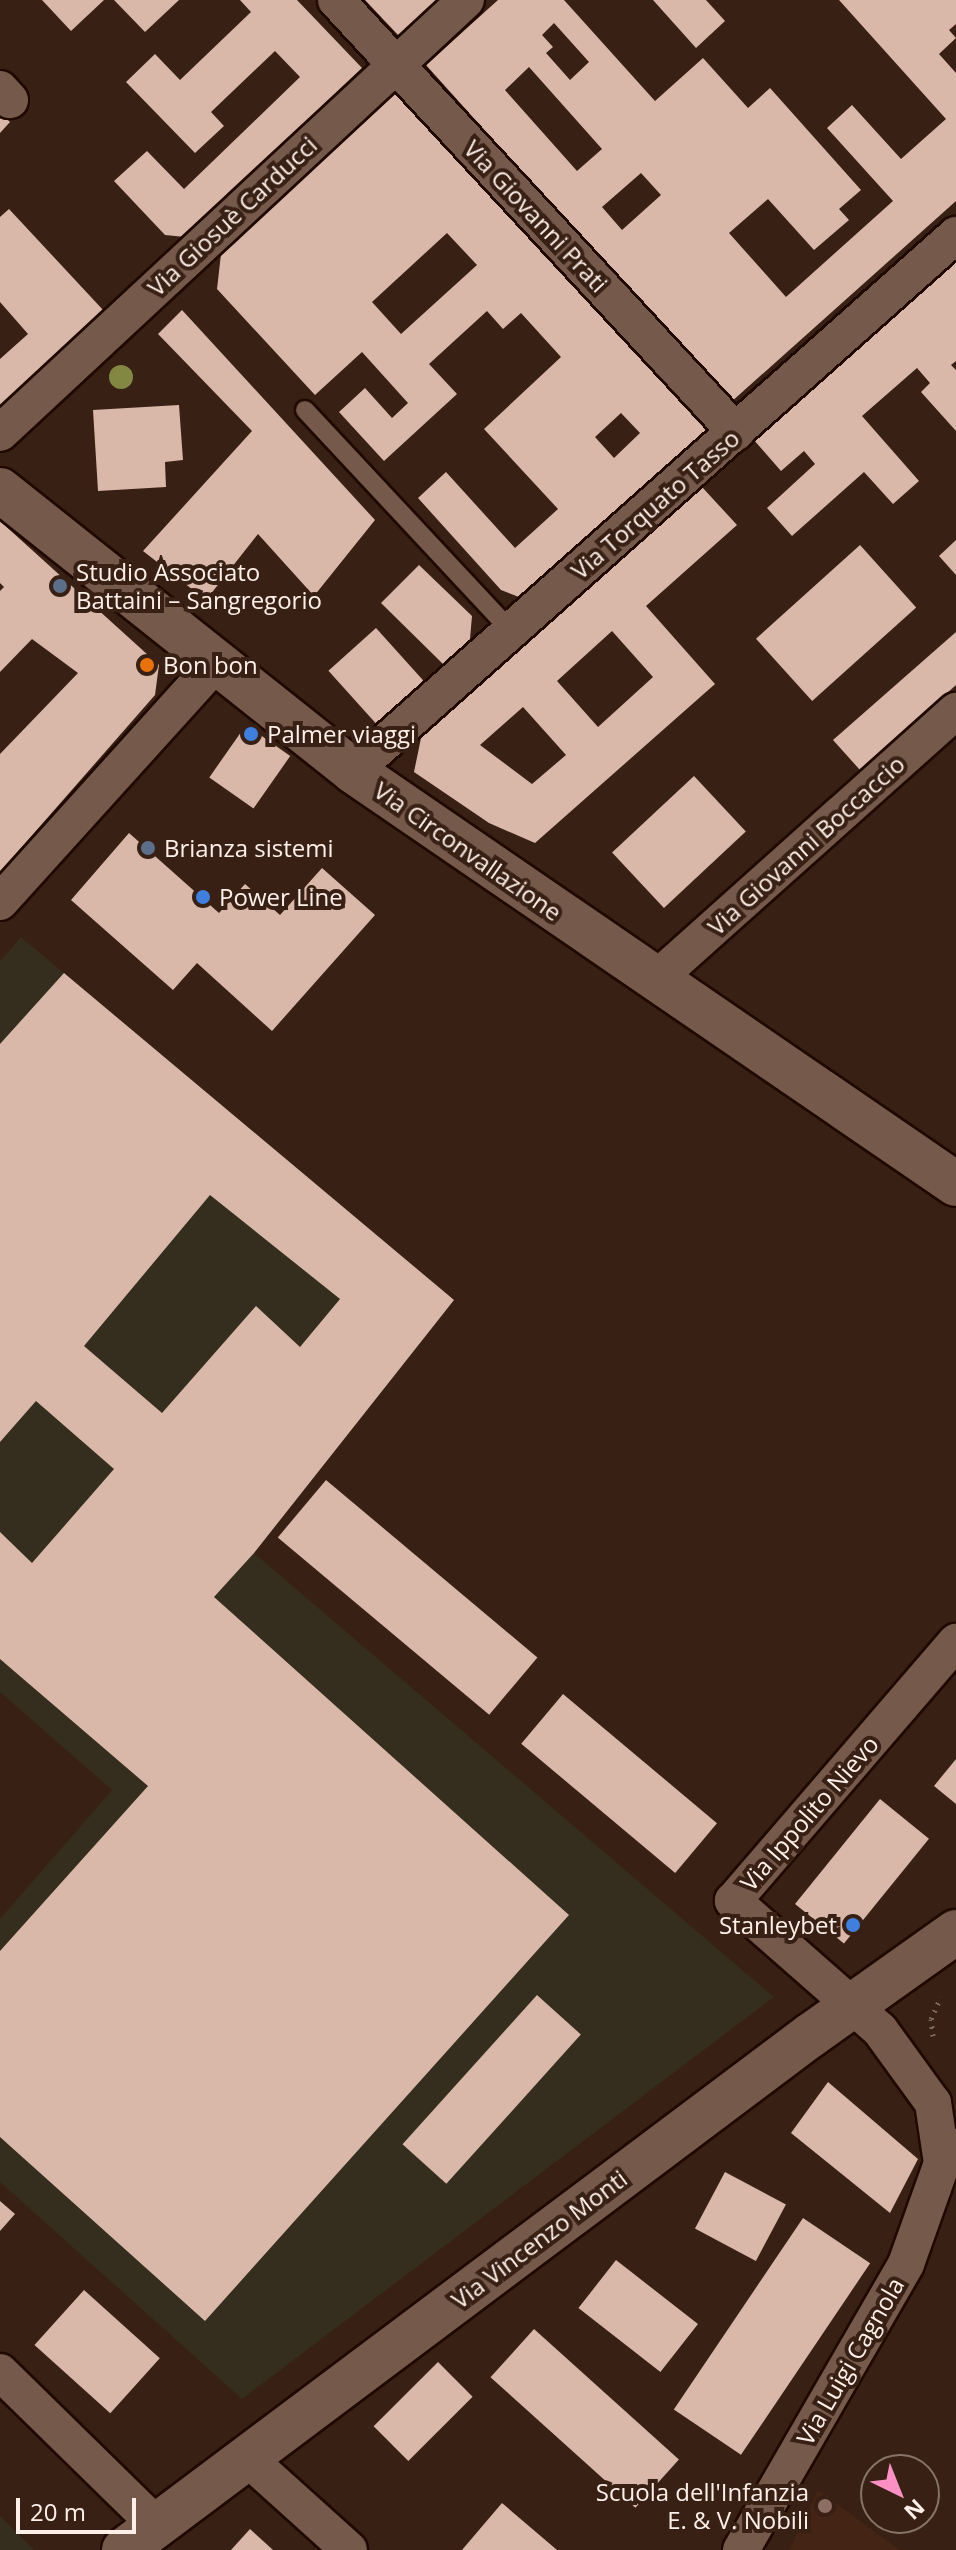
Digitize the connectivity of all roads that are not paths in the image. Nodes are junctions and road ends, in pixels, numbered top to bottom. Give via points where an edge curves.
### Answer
1 (336, 0) edge
2 (466, 0) edge
3 (396, 64) junction
4 (956, 235) edge
5 (305, 410) dead end
6 (736, 432) junction
7 (0, 433) edge
8 (0, 490) edge
9 (511, 631) junction
10 (215, 664) junction
11 (956, 711) edge
12 (353, 771) junction
13 (0, 902) edge
14 (655, 980) junction
15 (956, 1184) edge
16 (956, 1642) edge
17 (956, 1932) edge
18 (851, 2007) junction
19 (949, 2155) edge
20 (0, 2372) edge
21 (247, 2458) junction
22 (140, 2538) edge
23 (349, 2550) edge
24 (741, 2550) edge

1 - 3 street, Via Giovanni Prati
2 - 3 street, Via Giosuè Carducci
3 - 6 street, Via Giovanni Prati
3 - 7 street, Via Giosuè Carducci
4 - 6 street, Via Torquato Tasso
5 - 9 lane
6 - 9 street, Via Torquato Tasso
8 - 10 street, Via Circonvallazione
9 - 12 street, Via Torquato Tasso
10 - 12 street, Via Circonvallazione
10 - 13 street
11 - 14 street, Via Giovanni Boccaccio
12 - 14 street, Via Circonvallazione
14 - 15 street, Via Circonvallazione
16 - 18 street, Via Ippolito Nievo via 733,1901
17 - 18 street, Via Vincenzo Monti
18 - 19 street, Via Luigi Cagnola via 880,2030 933,2103
18 - 21 street, Via Vincenzo Monti
19 - 24 street, Via Luigi Cagnola via 906,2264
20 - 22 street
21 - 22 street, Via Vincenzo Monti
21 - 23 street

